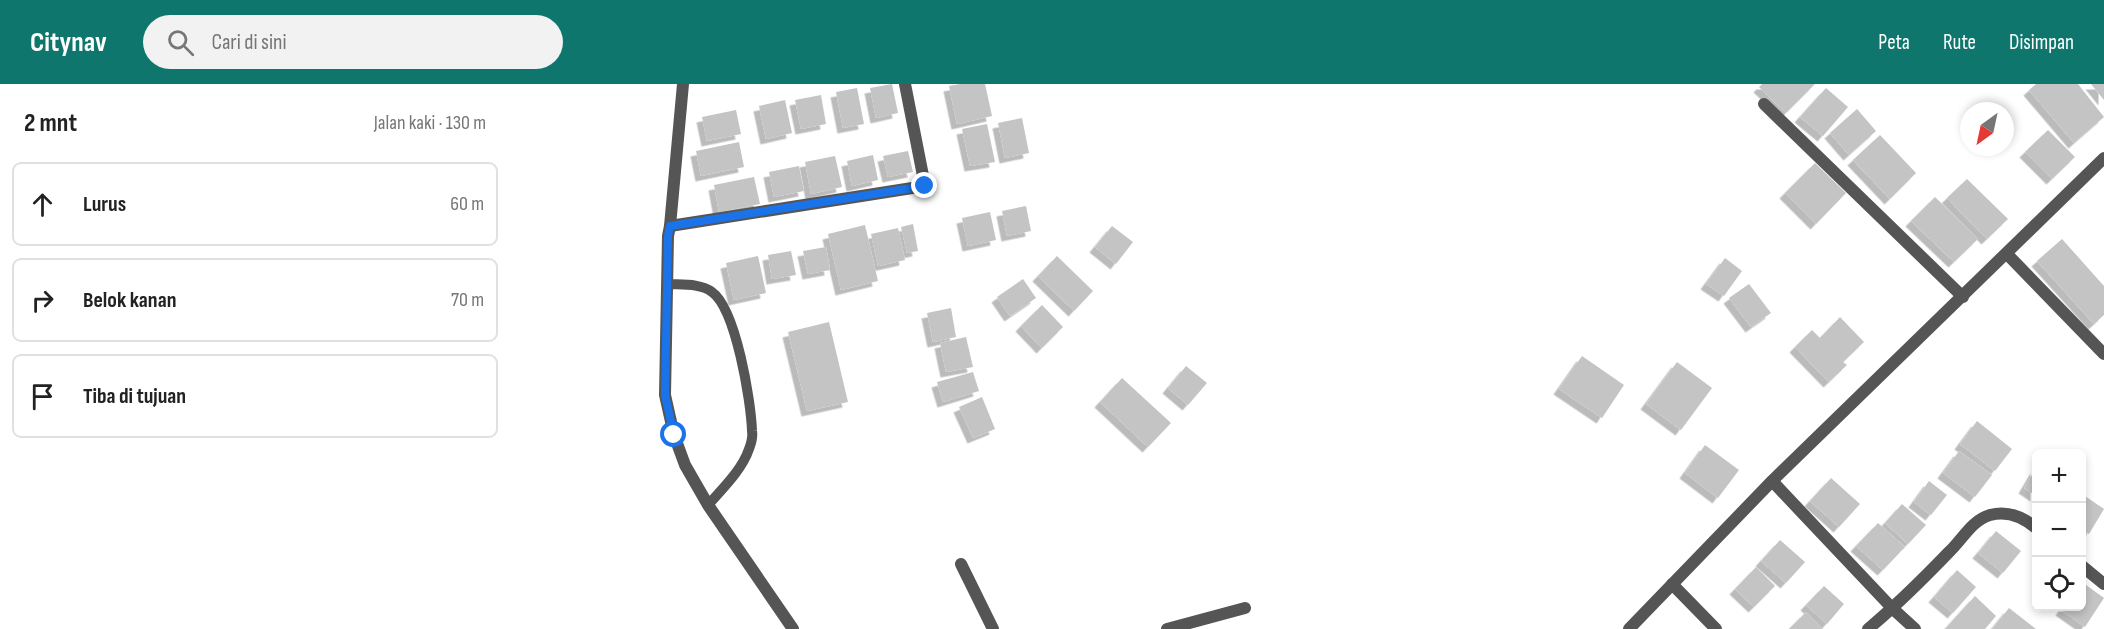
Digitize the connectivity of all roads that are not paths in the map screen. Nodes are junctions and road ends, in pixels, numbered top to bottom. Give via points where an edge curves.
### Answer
1 (683, 84) edge
2 (905, 84) edge
3 (1764, 105) dead end
4 (2104, 158) edge
5 (670, 226) junction
6 (2007, 254) junction
7 (667, 284) junction
8 (1962, 297) junction
9 (2104, 354) edge
10 (1772, 481) junction
11 (708, 505) junction
12 (2032, 525) edge
13 (961, 564) dead end
14 (2086, 569) edge
15 (1672, 584) junction
16 (2104, 584) edge
17 (1245, 608) dead end
18 (1892, 608) junction
19 (793, 629) edge
20 (993, 629) edge
21 (1167, 629) edge
22 (1629, 629) edge
23 (1716, 629) edge
24 (1868, 629) edge
25 (1916, 629) edge

1 - 5 street
2 - 5 street via 925,186
3 - 8 street
4 - 6 street
5 - 7 street
6 - 8 street
6 - 9 street
7 - 11 street via 665,395 685,465
7 - 11 lane via 704,287 720,300 743,370 753,434 738,469
8 - 10 street
10 - 15 street
10 - 18 street
11 - 19 street
12 - 18 street via 2015,514 2002,513 1977,521
13 - 20 street
14 - 16 street
15 - 22 street
15 - 23 street
17 - 21 street
18 - 24 street
18 - 25 street

